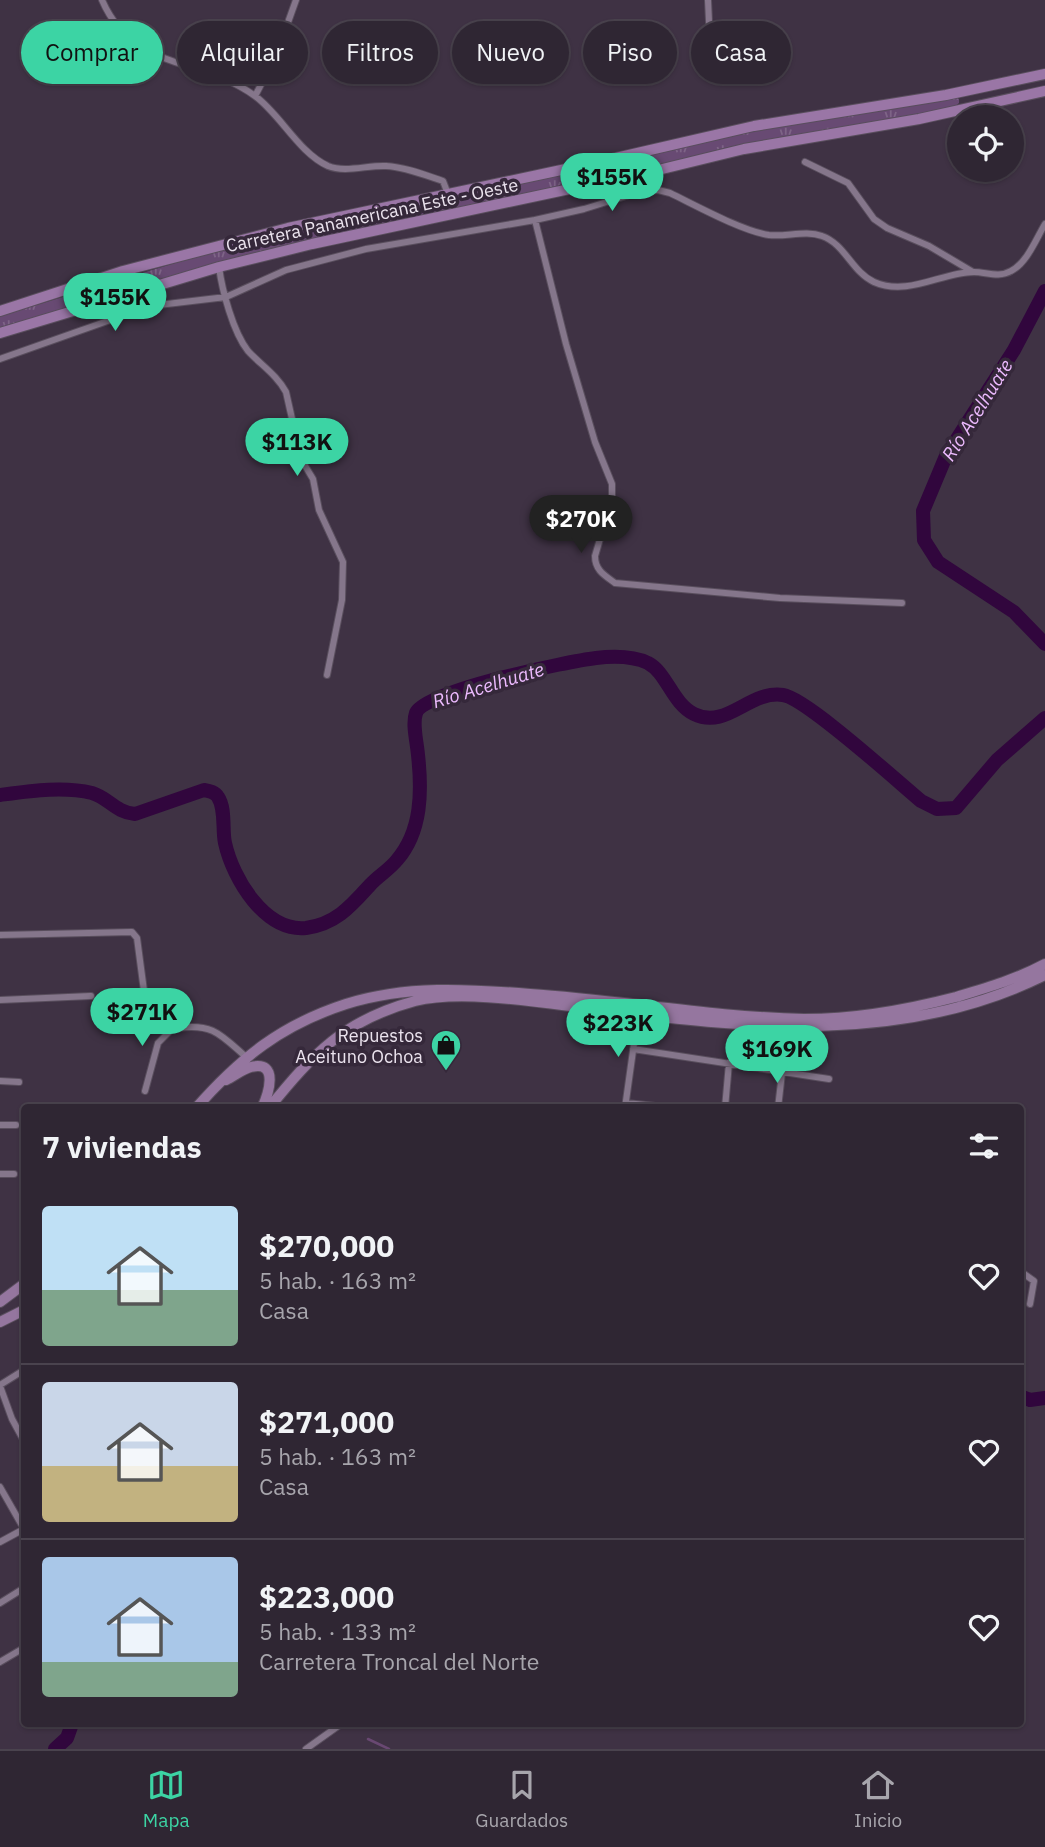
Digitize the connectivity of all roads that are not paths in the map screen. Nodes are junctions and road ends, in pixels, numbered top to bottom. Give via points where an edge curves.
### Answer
1 (102, 0) edge
2 (296, 0) edge
3 (708, 0) edge
4 (709, 21) edge
5 (1045, 74) edge
6 (984, 87) junction
7 (1045, 91) edge
8 (953, 93) junction
9 (256, 96) junction
10 (988, 104) junction
11 (962, 105) edge
12 (984, 105) edge
13 (947, 113) edge
14 (805, 162) dead end
15 (447, 194) junction
16 (536, 220) junction
17 (1045, 224) edge
18 (219, 267) junction
19 (973, 272) junction
20 (226, 297) junction
21 (0, 311) edge
22 (0, 333) edge
23 (0, 359) edge
24 (902, 603) dead end
25 (327, 675) dead end
26 (0, 935) edge
27 (1045, 964) edge
28 (1045, 975) edge
29 (91, 996) dead end
30 (0, 1000) edge
31 (638, 1015) junction
32 (174, 1027) junction
33 (633, 1049) junction
34 (246, 1057) junction
35 (730, 1063) junction
36 (782, 1073) junction
37 (829, 1079) dead end
38 (0, 1081) edge
39 (19, 1082) dead end
40 (213, 1088) junction
41 (145, 1091) dead end
42 (199, 1104) edge
43 (264, 1104) edge
44 (272, 1104) edge
45 (626, 1104) edge
46 (725, 1104) edge
47 (778, 1104) edge
48 (0, 1125) edge
49 (16, 1125) dead end
50 (0, 1174) edge
51 (14, 1174) dead end
52 (1024, 1274) edge
53 (21, 1286) edge
54 (0, 1302) edge
55 (1030, 1304) dead end
56 (21, 1312) edge
57 (0, 1322) edge
58 (21, 1372) edge
59 (0, 1385) edge
60 (21, 1436) edge
61 (0, 1487) edge
62 (21, 1524) edge
63 (21, 1531) edge
64 (0, 1542) edge
65 (21, 1590) edge
66 (0, 1603) edge
67 (21, 1650) edge
68 (0, 1662) edge
69 (336, 1727) edge
70 (306, 1749) edge

1 - 9 street via 128,39 162,58
2 - 9 street
3 - 4 street
5 - 6 highway, Carretera Panamericana Este - Oeste
6 - 8 highway, Carretera Panamericana Este - Oeste
6 - 10 highway via 978,98
7 - 10 highway, Carretera Panamericana Este - Oeste
8 - 11 highway via 962,98
8 - 15 highway, Carretera Panamericana Este - Oeste via 754,126
9 - 15 street via 328,166 387,166 443,181
10 - 12 highway, Carretera Panamericana Este - Oeste
13 - 18 highway, Carretera Panamericana Este - Oeste via 744,149
14 - 19 street via 848,183 874,219 887,228
15 - 21 highway, Carretera Panamericana Este - Oeste via 211,247
16 - 19 street via 623,195 659,190 767,234 826,237 862,273 884,285 924,284
16 - 20 street via 366,249 286,270
16 - 24 street via 566,344 612,484 595,556 602,573 615,583 779,598
17 - 19 street via 1024,260 1009,273
18 - 20 street
18 - 22 highway, Carretera Panamericana Este - Oeste
20 - 23 street via 150,306
20 - 25 street via 238,336 286,392 318,510 340,553 342,600
26 - 32 street via 132,932 138,942 144,991
27 - 34 main road via 991,986 901,1010 806,1019 470,989 384,995 313,1016
28 - 31 main road via 943,1011 856,1026 767,1026
29 - 30 street
31 - 33 street
31 - 44 main road via 459,996 416,1001 365,1019 326,1044
32 - 34 street via 216,1031
32 - 41 street via 158,1043
33 - 35 street
33 - 45 street
34 - 40 main road
35 - 36 street
35 - 46 street
36 - 37 street
36 - 47 street
38 - 39 street
40 - 42 main road
40 - 43 main road via 258,1066 271,1080
48 - 49 street
50 - 51 street
52 - 55 street via 1034,1281
53 - 54 main road
56 - 57 main road
58 - 59 street
59 - 60 street
61 - 62 street
63 - 64 street
65 - 66 street
67 - 68 street
69 - 70 street

